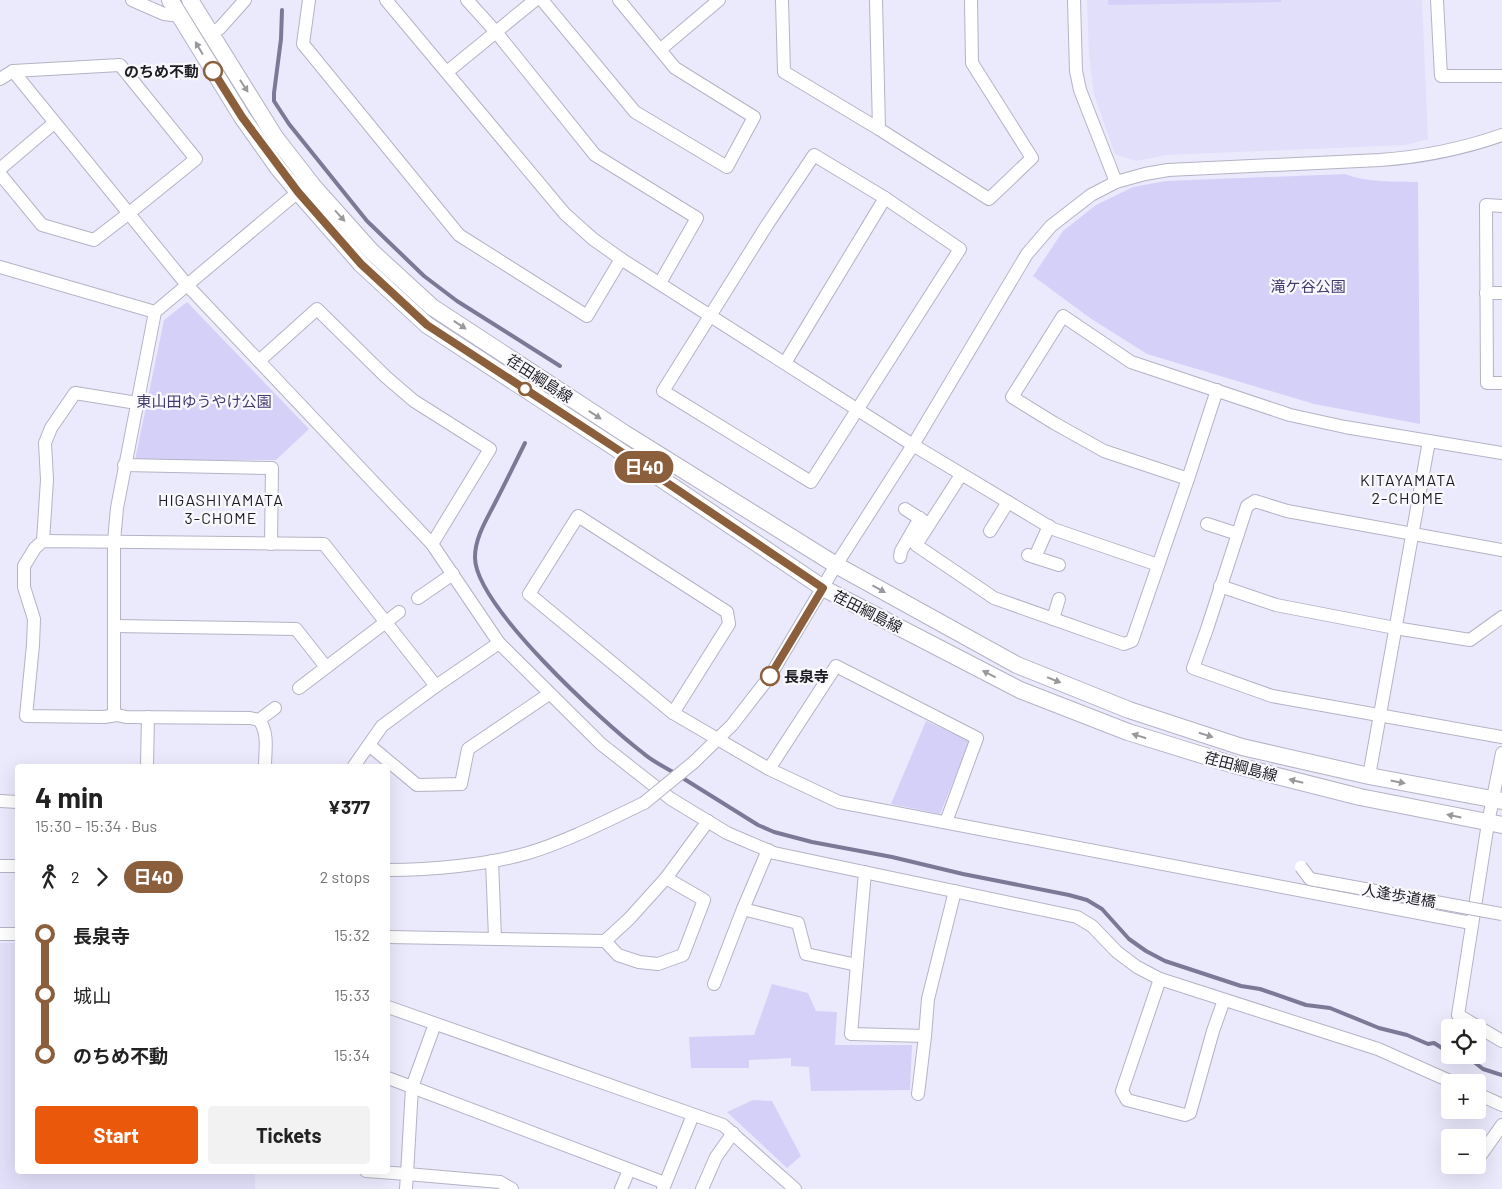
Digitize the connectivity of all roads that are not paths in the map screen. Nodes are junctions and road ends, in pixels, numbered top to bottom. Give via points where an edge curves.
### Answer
1 (132, 0) edge
2 (170, 0) edge
3 (190, 0) edge
4 (245, 0) edge
5 (309, 0) edge
6 (386, 0) edge
7 (467, 0) edge
8 (535, 0) edge
9 (542, 0) edge
10 (619, 0) edge
11 (718, 0) edge
12 (782, 0) edge
13 (876, 0) edge
14 (972, 0) edge
15 (1074, 0) edge
16 (1437, 0) edge
17 (180, 16) junction
18 (496, 32) junction
19 (210, 34) junction
20 (661, 49) junction
21 (12, 71) junction
22 (447, 72) junction
23 (1502, 76) edge
24 (0, 79) edge
25 (54, 123) junction
26 (878, 129) junction
27 (1502, 135) edge
28 (0, 168) edge
29 (0, 174) edge
30 (1116, 182) junction
31 (298, 192) junction
32 (885, 198) junction
33 (1502, 206) edge
34 (128, 214) junction
35 (621, 259) junction
36 (0, 267) edge
37 (660, 283) junction
38 (187, 285) junction
39 (1486, 293) junction
40 (1502, 293) edge
41 (155, 312) junction
42 (711, 316) junction
43 (259, 361) junction
44 (785, 363) junction
45 (1502, 383) edge
46 (1217, 390) junction
47 (137, 403) junction
48 (859, 409) junction
49 (1429, 441) junction
50 (913, 445) junction
51 (1502, 453) edge
52 (124, 465) junction
53 (961, 475) junction
54 (1188, 479) junction
55 (1008, 502) junction
56 (905, 509) dead end
57 (925, 521) junction
58 (1207, 524) dead end
59 (1049, 526) junction
60 (990, 531) dead end
61 (1238, 534) junction
62 (1412, 535) junction
63 (43, 541) junction
64 (114, 541) junction
65 (271, 544) junction
66 (432, 544) junction
67 (1502, 550) edge
68 (900, 558) dead end
69 (836, 565) junction
70 (1059, 565) dead end
71 (1158, 565) junction
72 (453, 574) junction
73 (1216, 587) junction
74 (823, 588) junction
75 (418, 598) dead end
76 (1059, 599) dead end
77 (399, 612) dead end
78 (1502, 617) edge
79 (1053, 619) junction
80 (386, 622) junction
81 (114, 626) junction
82 (1395, 628) junction
83 (499, 643) junction
84 (326, 667) junction
85 (436, 686) junction
86 (299, 688) dead end
87 (549, 694) junction
88 (274, 708) dead end
89 (673, 712) junction
90 (117, 715) junction
91 (1380, 716) junction
92 (148, 717) junction
93 (259, 720) junction
94 (1502, 737) edge
95 (718, 739) junction
96 (369, 745) junction
97 (1502, 753) edge
98 (147, 764) edge
99 (265, 764) edge
100 (355, 764) edge
101 (769, 769) junction
102 (1369, 776) junction
103 (1497, 800) edge
104 (0, 801) edge
105 (15, 802) edge
106 (708, 821) junction
107 (946, 822) junction
108 (1495, 824) edge
109 (768, 850) junction
110 (492, 861) junction
111 (0, 866) edge
112 (15, 866) edge
113 (1301, 866) dead end
114 (390, 870) edge
115 (866, 872) junction
116 (666, 878) junction
117 (954, 891) junction
118 (743, 909) junction
119 (1502, 914) edge
120 (1471, 923) junction
121 (0, 934) edge
122 (15, 934) edge
123 (390, 937) edge
124 (494, 938) junction
125 (605, 941) junction
126 (857, 965) junction
127 (1160, 979) junction
128 (714, 984) dead end
129 (1224, 1000) junction
130 (390, 1009) edge
131 (435, 1024) junction
132 (926, 1036) junction
133 (1502, 1041) edge
134 (1441, 1077) edge
135 (390, 1079) edge
136 (412, 1087) junction
137 (918, 1094) dead end
138 (1486, 1098) edge
139 (1502, 1105) edge
140 (693, 1115) junction
141 (1502, 1125) edge
142 (733, 1133) junction
143 (1486, 1148) edge
144 (629, 1170) junction
145 (390, 1173) edge
146 (407, 1174) junction
147 (664, 1186) edge
148 (406, 1189) edge
149 (512, 1189) edge
150 (621, 1189) edge
151 (702, 1189) edge
152 (795, 1189) edge

1 - 17 street via 164,14
2 - 17 main road, 荏田綱島線
3 - 19 main road, 荏田綱島線
4 - 19 street via 220,28
5 - 35 street via 303,44 459,235 587,316
6 - 22 street
7 - 18 street
8 - 18 street
9 - 20 street via 635,112 727,167 754,117 675,68
10 - 20 street
11 - 20 street
12 - 26 street via 784,72 854,119
13 - 26 street
14 - 26 street via 972,63 1032,158 989,199
15 - 30 street via 1076,71 1080,90
16 - 23 street via 1441,76
31 -> 17 main road, 荏田綱島線 via 242,117
18 - 22 street
18 - 37 street via 595,156 697,218
19 -> 69 main road, 荏田綱島線 via 275,137 313,186 372,252 432,307 624,433
21 - 24 street
21 - 25 street
21 - 34 street via 120,64 196,159
22 - 35 street via 565,214
25 - 28 street
25 - 34 street
27 - 30 street via 1413,158 1168,170
29 - 34 street via 42,225 94,240
30 - 50 street via 1091,195 1051,226 1027,254
31 - 38 street
31 - 74 main road, 荏田綱島線 via 361,264 427,325
32 - 42 street via 814,155
32 - 44 street
32 - 48 street via 960,249
33 - 39 street via 1486,205
34 - 38 street
35 - 37 street
36 - 41 street
37 - 42 street
38 - 41 street
38 - 43 street
39 - 40 street
39 - 45 street via 1487,383
41 - 47 street
42 - 44 street
42 - 48 street via 663,391 811,482
43 - 66 street
43 - 66 street via 317,309 414,401 490,449
44 - 48 street
46 - 49 street via 1290,416
46 - 54 street
46 - 54 street via 1131,362 1063,316 1012,397 1104,451
47 - 52 street
47 - 63 street via 76,393 51,428 45,443 47,480
48 - 50 street
49 - 51 street
49 - 62 street
50 - 53 street
50 - 69 street
52 - 64 street
52 - 65 street via 272,468
53 - 55 street
53 - 57 street
54 - 71 street
55 - 59 street
55 - 60 street
56 - 57 street
57 - 68 street via 901,551
57 - 79 street via 916,545 994,598
58 - 61 street
59 - 70 street via 1032,556
59 - 71 street
61 - 62 street via 1248,506 1256,501 1287,511
61 - 73 street
62 - 67 street
62 - 82 street
63 - 64 street
63 - 90 street via 24,566 24,587 34,619 26,716
64 - 65 street
64 - 81 street
65 - 80 street via 324,544
66 - 72 street
69 - 74 street
69 -> 102 main road, 荏田綱島線 via 1017,665 1129,710 1242,747
71 - 79 street via 1132,641 1115,644
72 - 75 street
72 - 83 street
73 - 82 street via 1276,605
73 - 91 street via 1202,627 1193,668 1272,696
74 - 95 street via 770,676
108 -> 74 main road, 荏田綱島線 via 1234,765 1128,732 1020,690
76 - 79 street
77 - 80 street
78 - 82 street via 1470,640
80 - 84 street
80 - 85 street
81 - 84 street via 296,629
81 - 90 street via 113,706
82 - 91 street
83 - 85 street
83 - 87 street
84 - 86 street
85 - 96 street via 382,726
87 - 96 street via 468,749 461,784 417,785
87 - 106 street via 601,744 671,800
88 - 93 street
89 - 89 street via 728,624 727,612 578,516 529,594
89 - 95 street
90 - 92 street
91 - 94 street
91 - 102 street
92 - 93 street
92 - 98 street
93 - 99 street via 264,726
95 - 101 street
95 - 110 street, bridge via 644,803 572,837 528,853
96 - 100 street
97 - 103 street
101 - 107 street via 839,802
101 - 107 street via 836,666 977,738
102 -> 103 main road, 荏田綱島線
103 - 108 street
104 - 105 street
106 - 109 street via 727,833
106 - 116 street
107 - 120 street
108 - 120 street
109 - 115 street
109 - 118 street
110 - 114 street
110 - 124 street
111 - 112 street
113 - 119 street, 人逢歩道橋, bridge via 1310,878
115 - 117 street
115 - 126 street
116 - 125 street
116 - 125 street via 704,900 683,955 658,964 639,962 618,955
117 - 127 street via 1077,917 1092,926 1116,952
117 - 132 street via 928,999
118 - 126 street via 798,923 806,954
118 - 128 street
120 - 133 street via 1458,1015
121 - 122 street
123 - 124 street
124 - 125 street
126 - 132 street via 850,1034
127 - 129 street
127 - 129 street via 1122,1091 1127,1100 1186,1115 1190,1113
129 - 134 street via 1378,1049
130 - 131 street
131 - 136 street
131 - 140 street
132 - 137 street
135 - 136 street
136 - 144 street
136 - 146 street
138 - 139 street
140 - 142 street via 723,1125
140 - 147 street
141 - 143 street
142 - 151 street via 716,1157
142 - 152 street
144 - 147 street
144 - 150 street
145 - 146 street
146 - 148 street
146 - 149 street via 500,1182

